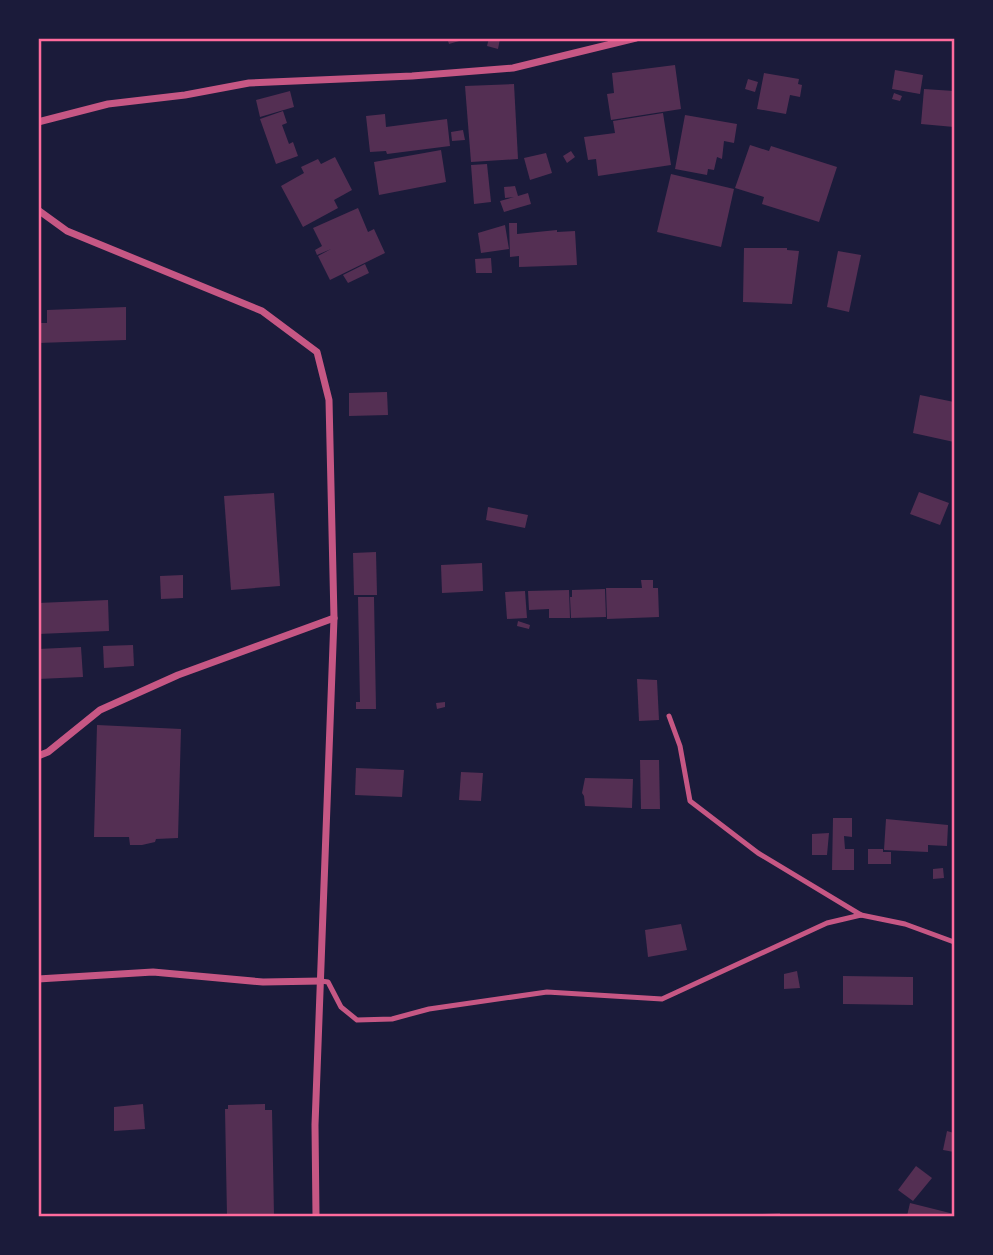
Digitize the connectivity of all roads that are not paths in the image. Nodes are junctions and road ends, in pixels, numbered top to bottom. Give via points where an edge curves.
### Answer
1 (636, 38) edge
2 (38, 122) edge
3 (38, 210) edge
4 (334, 618) junction
5 (669, 716) dead end
6 (38, 756) edge
7 (861, 915) junction
8 (954, 942) edge
9 (38, 979) edge
10 (321, 981) junction
11 (316, 1216) edge

1 - 2 street via 513,68 249,83 108,104
3 - 4 street via 67,231 262,311 317,352 329,400
4 - 6 street via 100,709
4 - 10 street
5 - 7 lane via 690,801 758,853
7 - 8 lane via 905,924
7 - 10 lane via 827,923 662,999 547,992 429,1009 392,1019 357,1020 341,1007 328,982
9 - 10 street via 153,972 263,982
10 - 11 street

